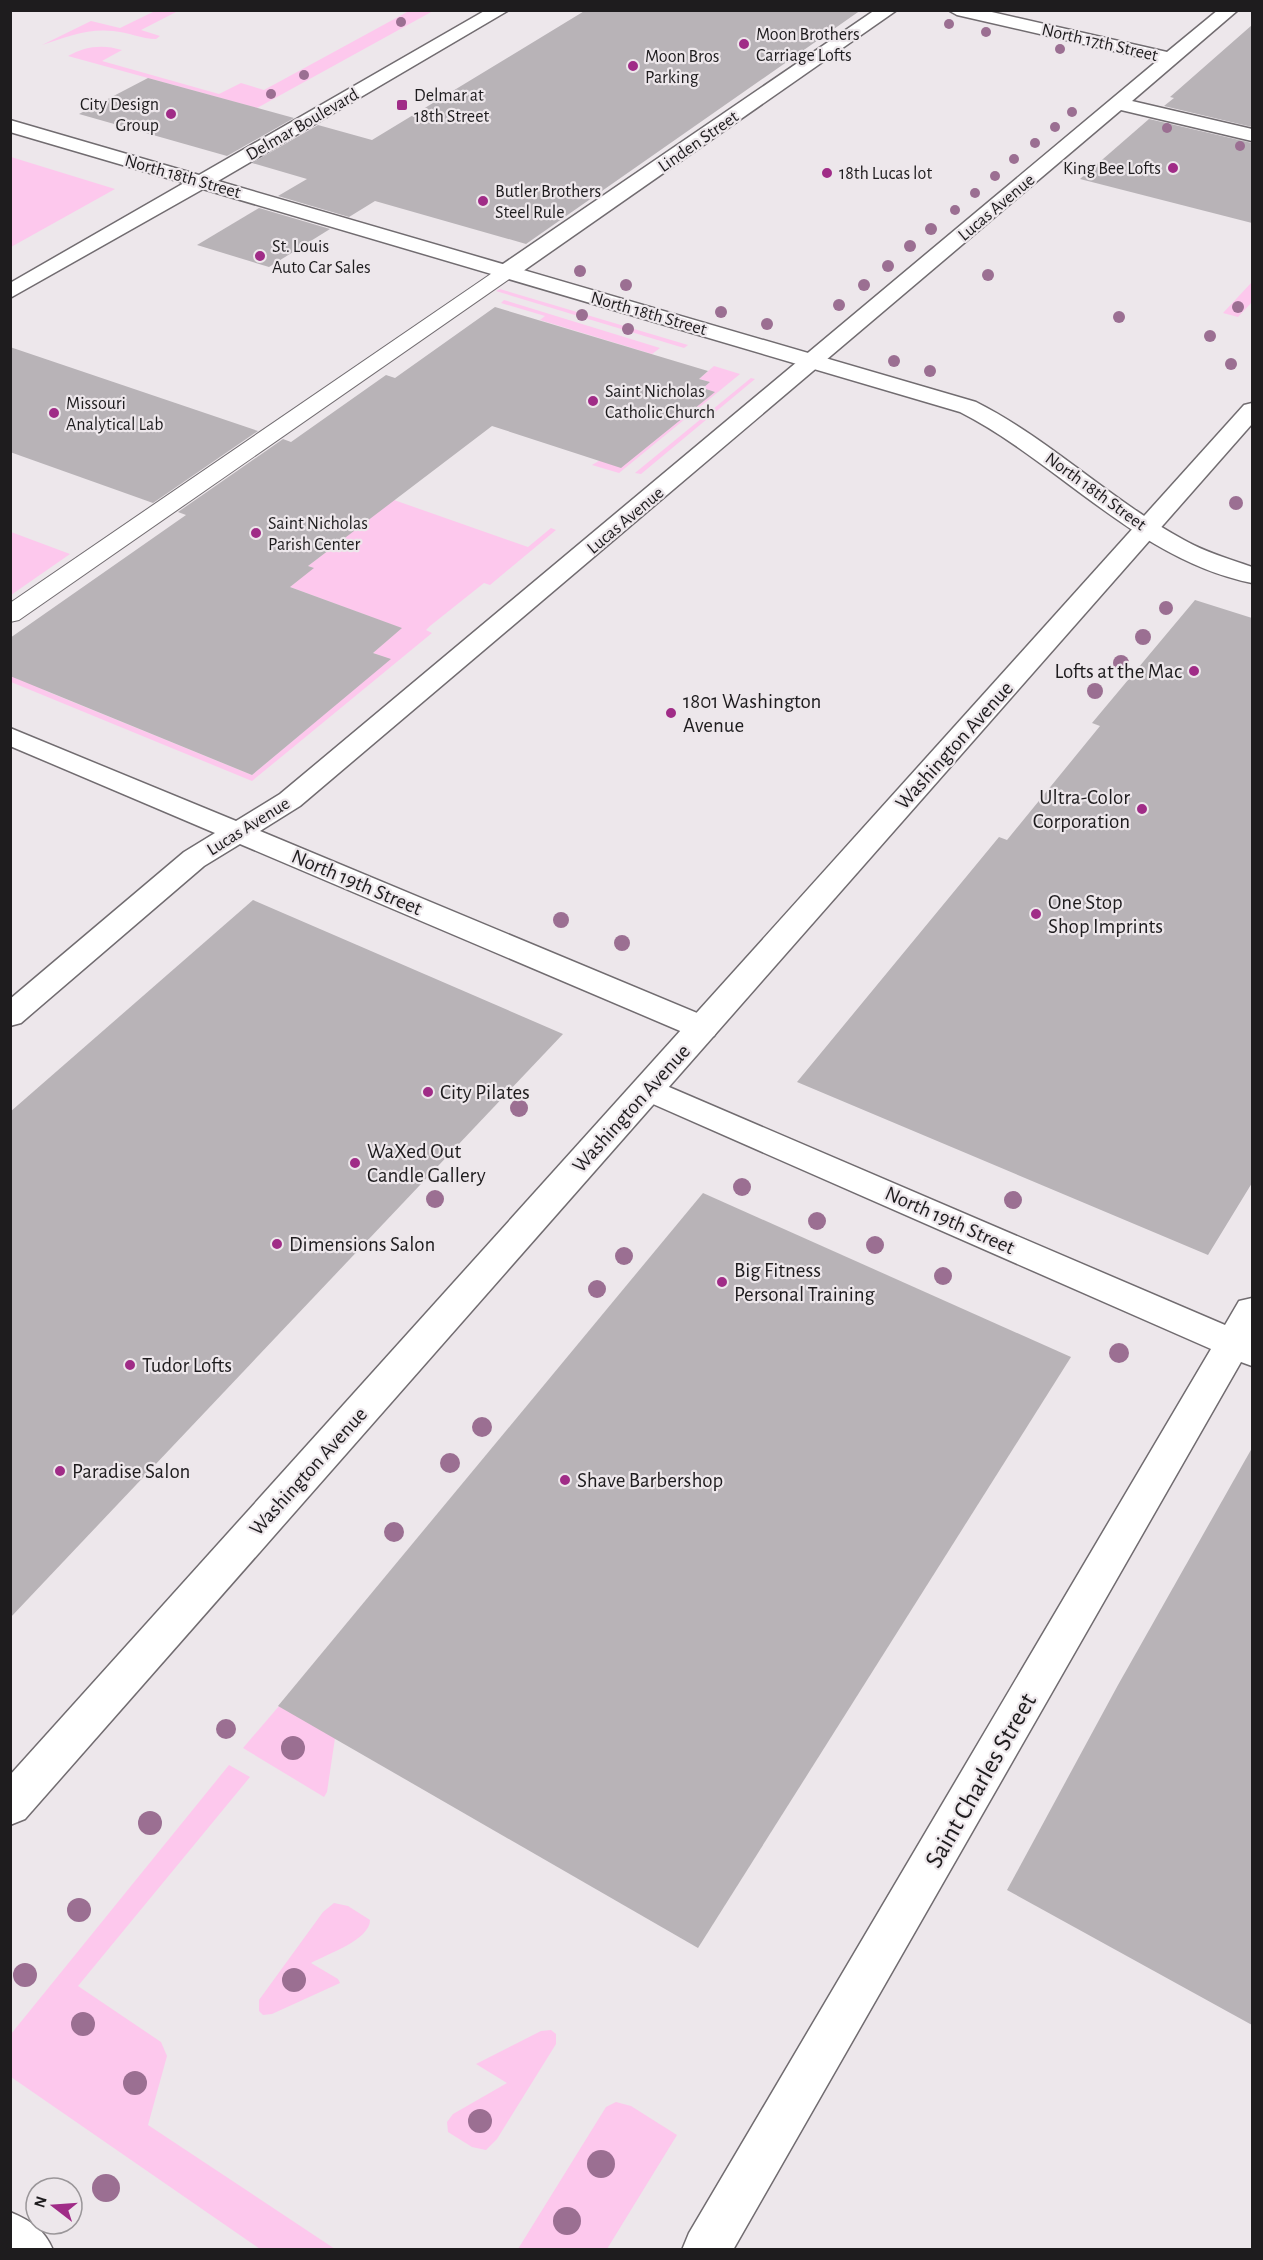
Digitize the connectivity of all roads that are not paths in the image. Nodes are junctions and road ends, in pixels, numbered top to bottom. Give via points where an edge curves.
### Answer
1 (500, 10) edge
2 (888, 10) edge
3 (957, 10) edge
4 (1229, 10) edge
5 (1172, 59) junction
6 (1119, 104) junction
7 (10, 126) edge
8 (1252, 135) edge
9 (202, 182) junction
10 (508, 271) junction
11 (10, 292) edge
12 (814, 361) junction
13 (1252, 410) edge
14 (1147, 529) junction
15 (1252, 575) edge
16 (10, 615) edge
17 (10, 736) edge
18 (240, 832) junction
19 (10, 1016) edge
20 (703, 1028) junction
21 (648, 1089) junction
22 (1246, 1335) edge
23 (10, 1806) edge
24 (10, 2236) edge
25 (29, 2250) edge
26 (706, 2250) edge

1 - 9 street, Delmar Boulevard
2 - 10 street, Linden Street
3 - 5 street, North 17th Street
4 - 5 street, Lucas Avenue
5 - 6 street, Lucas Avenue
6 - 8 street
6 - 12 street, Lucas Avenue
7 - 9 street, North 18th Street
9 - 10 street, North 18th Street
9 - 11 street, Delmar Boulevard
10 - 12 street, North 18th Street
10 - 16 lane
12 - 14 street, North 18th Street via 929,394 993,418
12 - 18 street, Lucas Avenue via 291,800
13 - 14 street, Washington Avenue
14 - 15 street, North 18th Street via 1202,558
14 - 20 street, Washington Avenue
17 - 18 street, North 19th Street
18 - 19 street, Lucas Avenue via 194,860
18 - 20 street, North 19th Street
20 - 21 street, Washington Avenue
21 - 22 street, North 19th Street
21 - 23 street, Washington Avenue
22 - 26 street, Saint Charles Street
24 - 25 street

